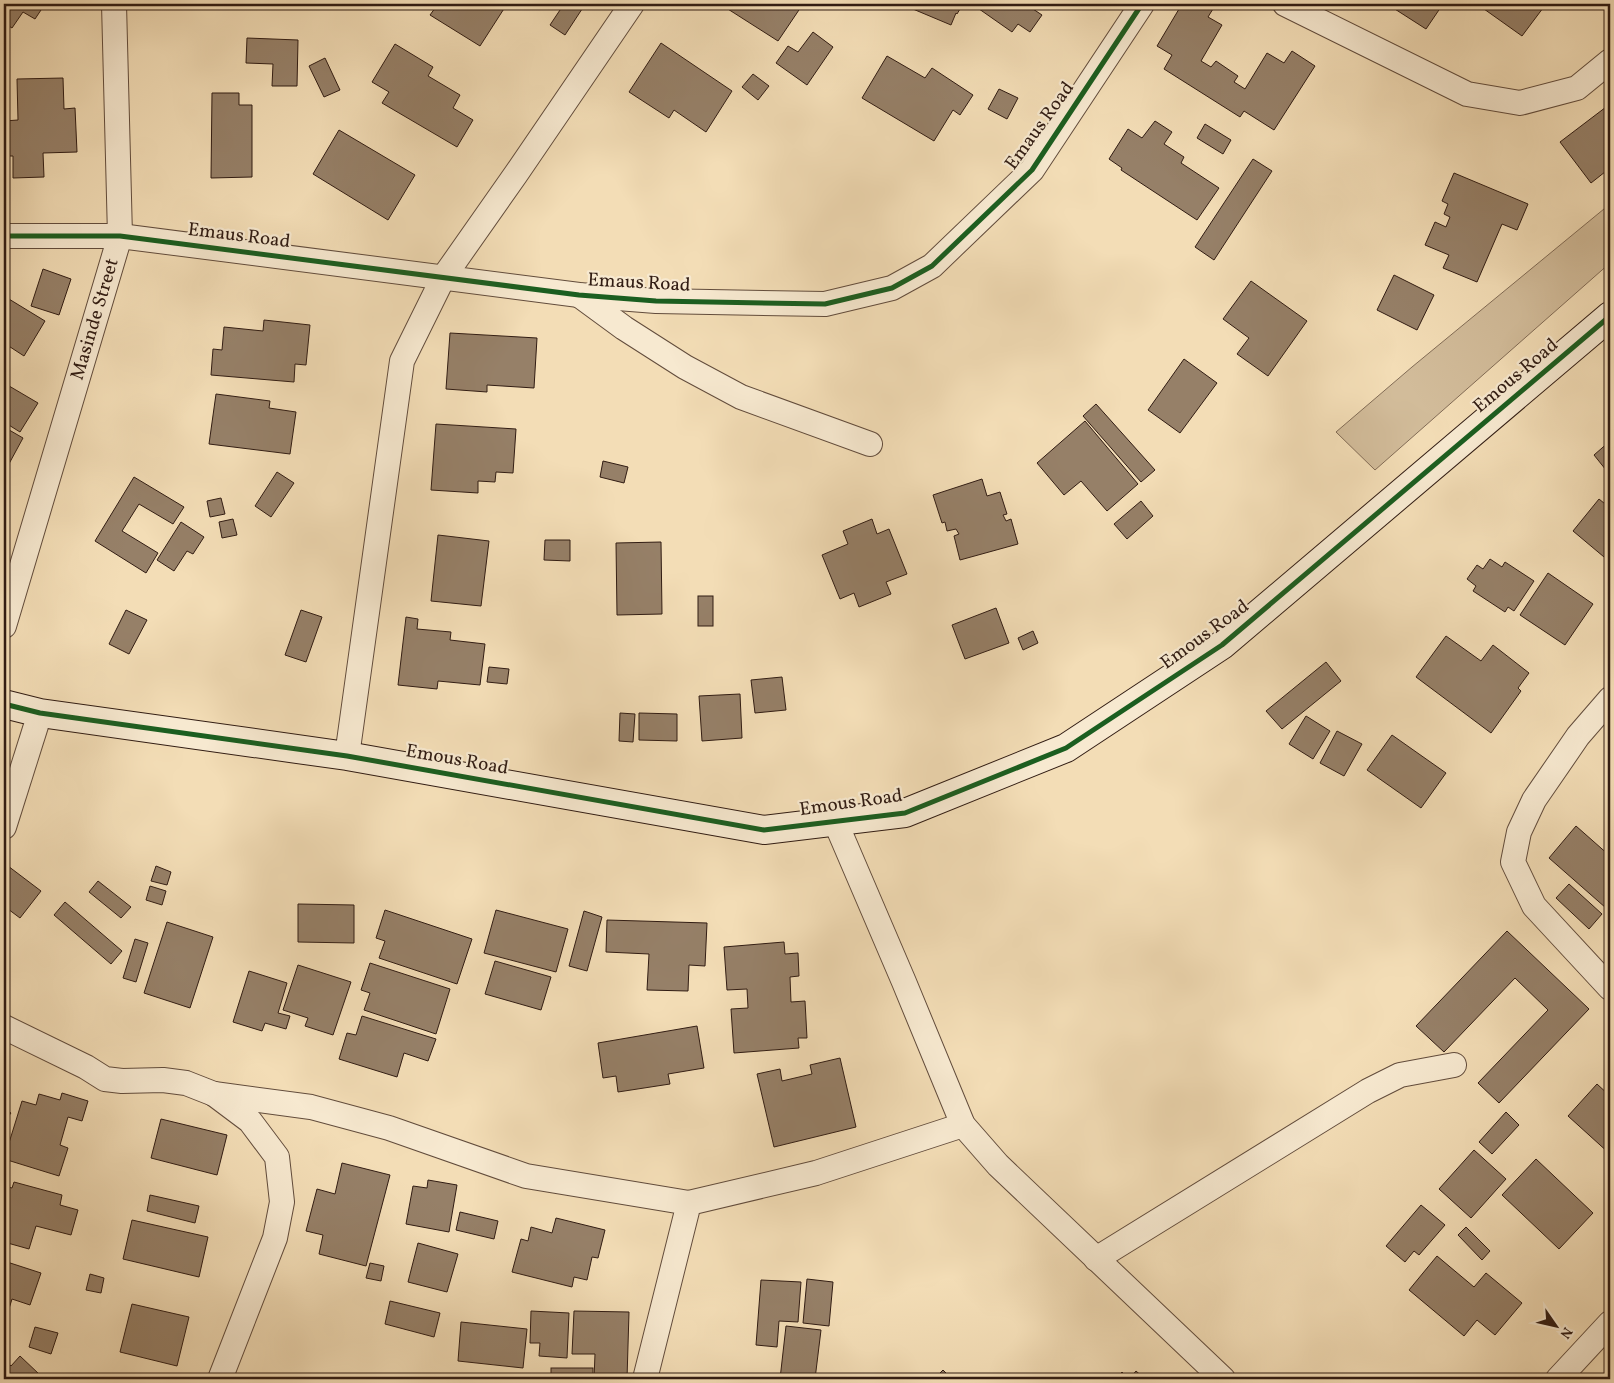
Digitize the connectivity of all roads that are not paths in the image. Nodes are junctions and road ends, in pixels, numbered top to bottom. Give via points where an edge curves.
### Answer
1 (114, 4) edge
2 (632, 4) edge
3 (1142, 4) edge
4 (1285, 4) edge
5 (1610, 61) edge
6 (4, 236) edge
7 (120, 236) junction
8 (442, 278) junction
9 (579, 295) junction
10 (1610, 316) edge
11 (870, 444) dead end
12 (4, 626) edge
13 (1610, 699) edge
14 (4, 704) edge
15 (40, 713) junction
16 (347, 756) junction
17 (835, 821) junction
18 (4, 828) edge
19 (1610, 988) edge
20 (4, 1027) edge
21 (1454, 1065) dead end
22 (214, 1094) junction
23 (963, 1125) junction
24 (688, 1203) junction
25 (1096, 1259) junction
26 (1610, 1323) edge
27 (220, 1379) edge
28 (645, 1379) edge
29 (1223, 1379) edge
30 (1558, 1379) edge

1 - 7 street, Masinde Street
2 - 8 street
3 - 9 street, Emaus Road via 1032,170 932,266 892,288 825,304 656,301
4 - 5 street via 1467,94 1520,103 1577,88
6 - 7 street, Emaus Road
7 - 8 street, Emaus Road
7 - 12 street, Masinde Street
8 - 9 street, Emaus Road
8 - 16 street via 402,361
9 - 11 street via 685,367 741,397
10 - 17 street, Emous Road via 1222,645 1074,743 905,813
13 - 19 street via 1578,736 1534,800 1519,832 1513,862 1534,906
14 - 15 street, Emous Road
15 - 16 street, Emous Road
15 - 18 street
16 - 17 street, Emous Road via 764,830
17 - 23 street
20 - 22 street via 105,1079 186,1083
21 - 25 street via 1400,1075 1368,1090
22 - 24 street via 311,1107 389,1128 526,1176
22 - 27 street via 250,1122 277,1157 282,1202 275,1238
23 - 24 street via 816,1173
23 - 25 street via 998,1166
24 - 28 street
25 - 29 street
26 - 30 street

